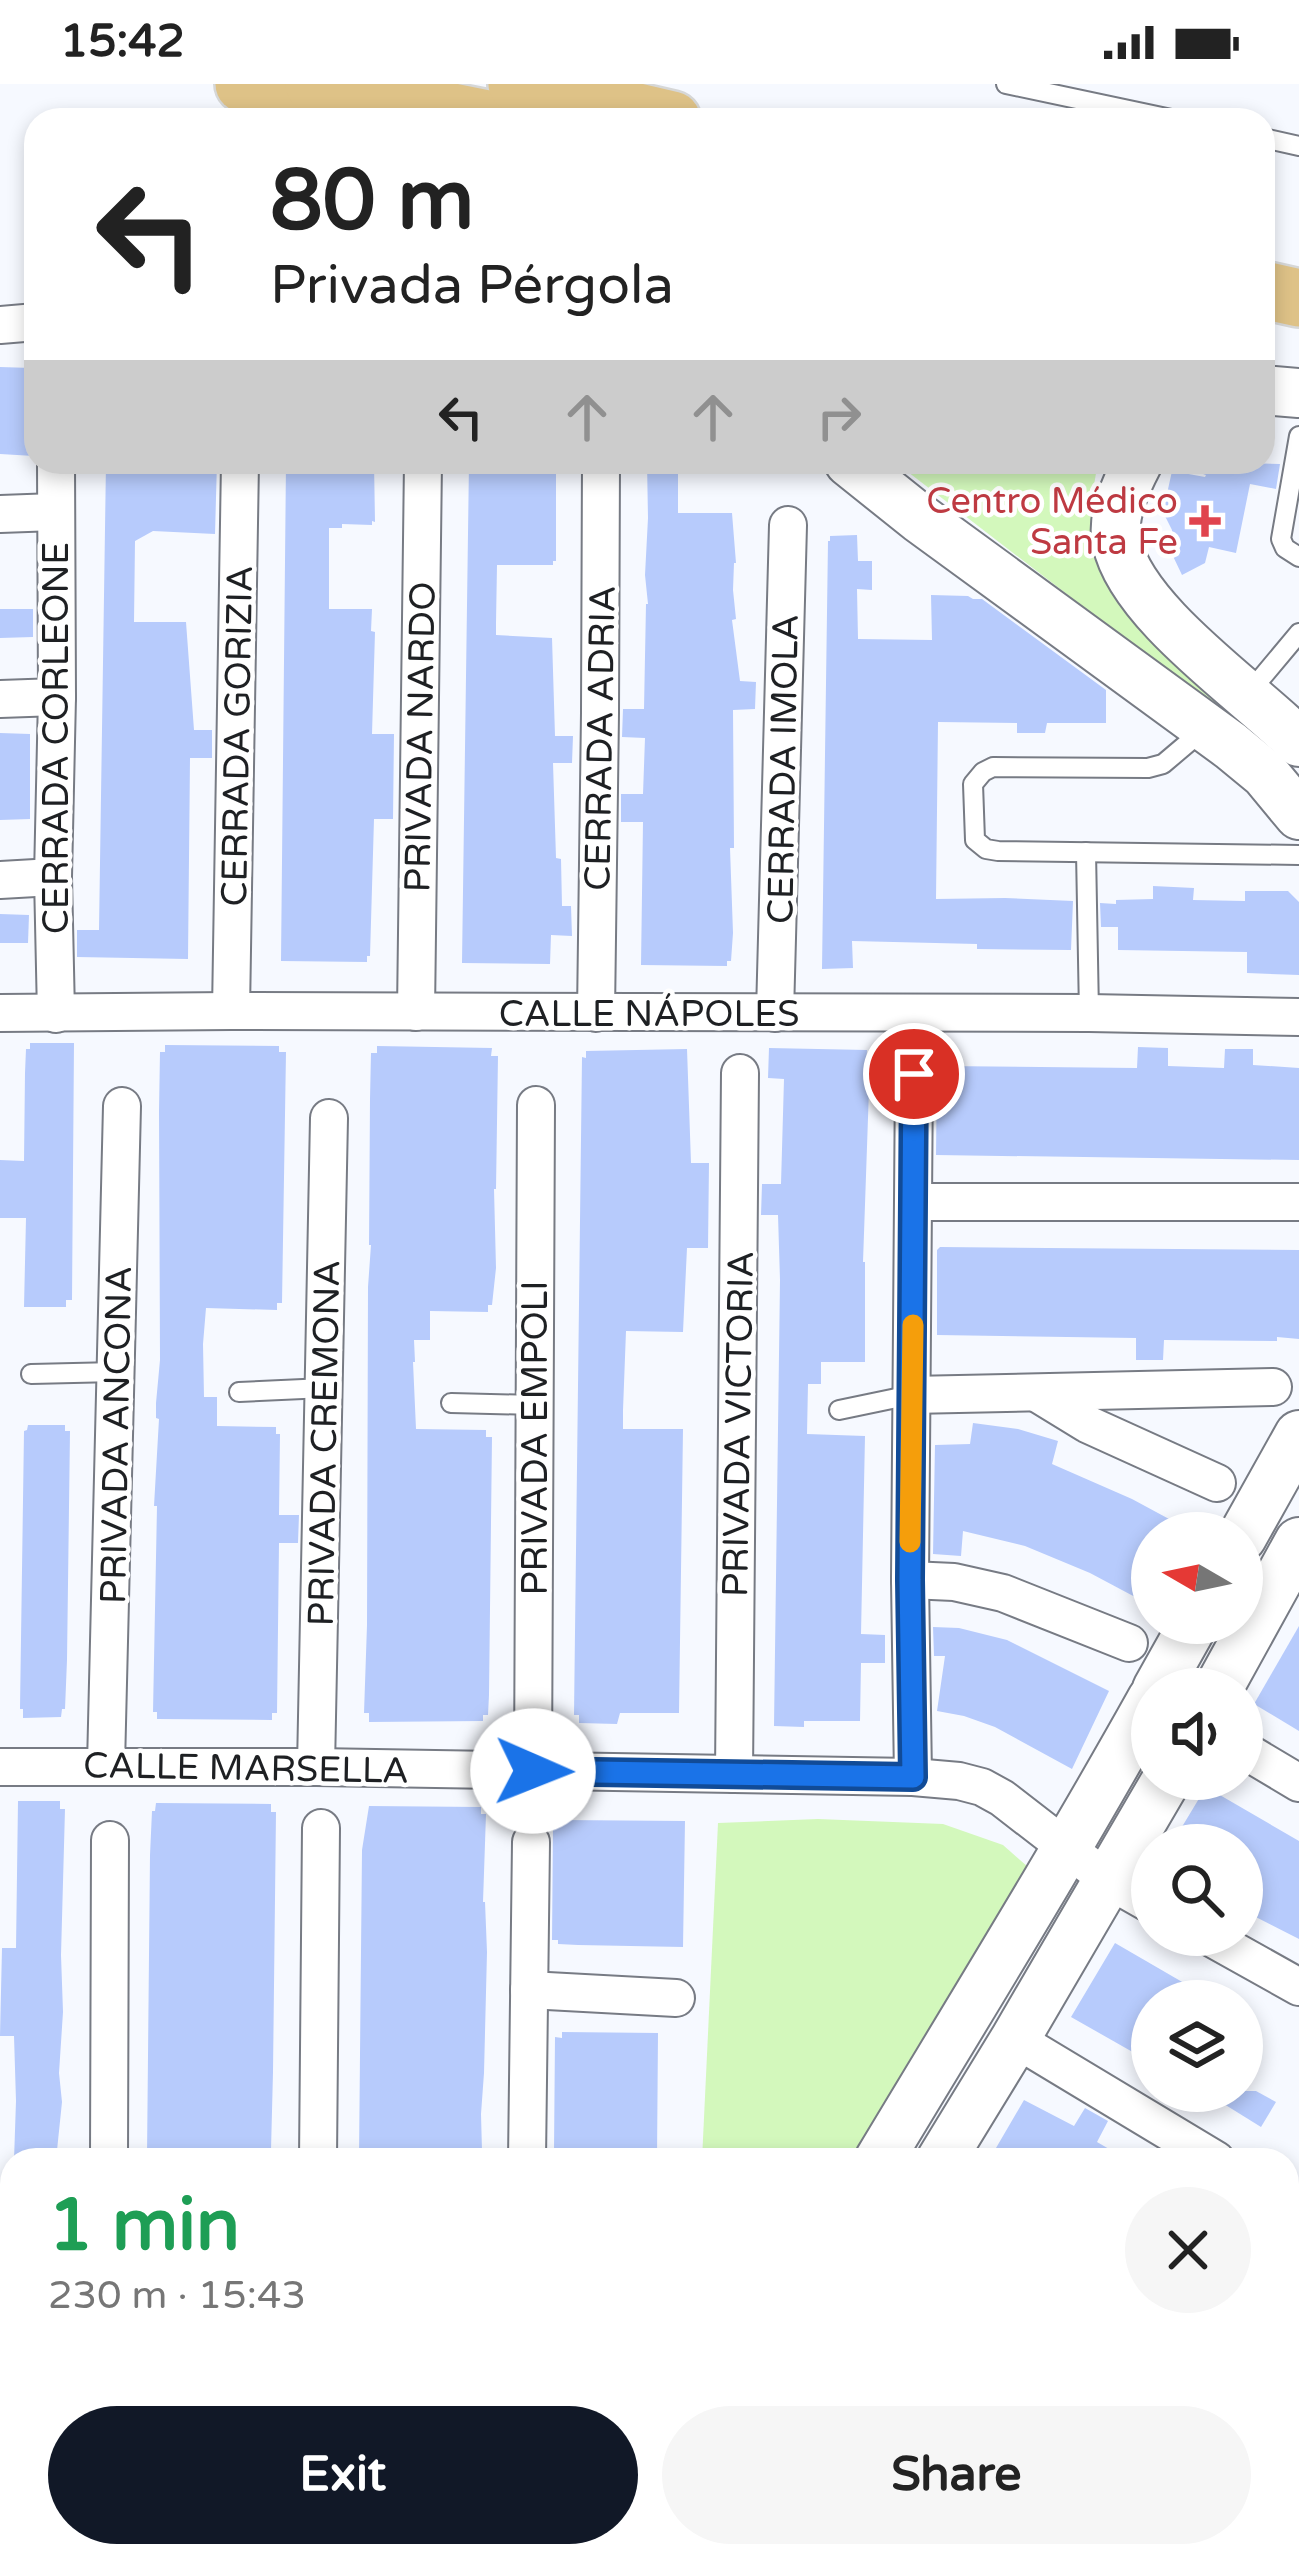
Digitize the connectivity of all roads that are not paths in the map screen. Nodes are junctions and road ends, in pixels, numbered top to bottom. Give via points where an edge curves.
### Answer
1 (244, 84) edge
2 (314, 84) edge
3 (517, 84) edge
4 (1006, 84) edge
5 (303, 108) edge
6 (433, 108) edge
7 (637, 108) edge
8 (1120, 108) edge
9 (1299, 436) edge
10 (56, 474) edge
11 (240, 474) edge
12 (423, 474) edge
13 (601, 474) edge
14 (864, 474) edge
15 (1132, 474) edge
16 (56, 512) junction
17 (0, 514) edge
18 (788, 525) dead end
19 (1299, 557) edge
20 (1299, 633) edge
21 (57, 697) junction
22 (0, 699) edge
23 (1273, 717) edge
24 (1219, 737) junction
25 (1299, 815) edge
26 (1086, 851) junction
27 (1299, 854) edge
28 (53, 877) junction
29 (0, 880) edge
30 (231, 1011) junction
31 (416, 1012) junction
32 (0, 1013) edge
33 (596, 1013) junction
34 (775, 1013) junction
35 (1089, 1013) junction
36 (56, 1014) junction
37 (1299, 1017) edge
38 (740, 1073) dead end
39 (914, 1074) dead end
40 (536, 1105) dead end
41 (122, 1106) dead end
42 (329, 1118) dead end
43 (915, 1202) junction
44 (1299, 1202) edge
45 (116, 1372) junction
46 (31, 1374) dead end
47 (325, 1388) junction
48 (1273, 1388) dead end
49 (239, 1392) dead end
50 (1035, 1392) junction
51 (911, 1395) junction
52 (451, 1403) dead end
53 (535, 1405) junction
54 (838, 1410) dead end
55 (1299, 1435) edge
56 (1217, 1483) dead end
57 (1256, 1512) edge
58 (1292, 1567) edge
59 (910, 1580) junction
60 (1129, 1643) dead end
61 (1231, 1668) edge
62 (1131, 1737) edge
63 (1263, 1762) edge
64 (106, 1765) junction
65 (0, 1767) edge
66 (316, 1767) junction
67 (533, 1771) junction
68 (734, 1774) junction
69 (913, 1777) junction
70 (1299, 1783) edge
71 (1155, 1800) edge
72 (321, 1828) dead end
73 (110, 1840) dead end
74 (531, 1842) dead end
75 (1069, 1848) junction
76 (1108, 1880) junction
77 (1131, 1893) edge
78 (1244, 1956) edge
79 (1299, 1987) edge
80 (529, 1990) junction
81 (676, 1998) dead end
82 (1015, 2039) junction
83 (109, 2148) edge
84 (318, 2148) edge
85 (526, 2148) edge
86 (886, 2148) edge
87 (947, 2148) edge
88 (1196, 2148) edge

1 - 5 highway
2 - 6 highway
3 - 7 highway
4 - 8 lane
9 - 19 lane via 1281,539
10 - 16 street, CERRADA CORLEONE
11 - 30 street, CERRADA GORIZIA
12 - 31 street, PRIVADA NARDO
13 - 33 street, CERRADA ADRIA
14 - 24 main road
15 - 23 main road via 1116,540 1135,585 1198,655
16 - 17 street
16 - 21 street, CERRADA CORLEONE
18 - 34 street, CERRADA IMOLA
20 - 23 lane
21 - 22 street
21 - 28 street, CERRADA CORLEONE
23 - 24 street
24 - 25 main road
24 - 26 lane via 1148,768 992,766 974,784 975,840 986,849
26 - 27 lane
26 - 35 lane
28 - 29 street
28 - 36 street, CERRADA CORLEONE
30 - 31 street, CALLE NÁPOLES
30 - 36 street, CALLE NÁPOLES
31 - 33 street, CALLE NÁPOLES
32 - 36 street, CALLE NÁPOLES
33 - 34 street, CALLE NÁPOLES
34 - 35 street, CALLE NÁPOLES
35 - 37 street, CALLE NÁPOLES
38 - 68 street, PRIVADA VICTORIA
39 - 43 street
40 - 53 street, PRIVADA EMPOLI
41 - 45 street, PRIVADA ANCONA
42 - 47 street, PRIVADA CREMONA
43 - 44 street
43 - 51 street
45 - 46 lane
45 - 64 street, PRIVADA ANCONA
47 - 49 lane
47 - 66 street, PRIVADA CREMONA
48 - 50 street
50 - 51 street
50 - 56 street
51 - 54 lane
51 - 59 street
52 - 53 lane
53 - 67 street, PRIVADA EMPOLI
55 - 57 main road
58 - 61 main road
59 - 60 street via 1003,1593
59 - 69 street
62 - 75 main road
63 - 70 street
64 - 65 street, CALLE MARSELLA
64 - 66 street, CALLE MARSELLA
66 - 67 street, CALLE MARSELLA
67 - 68 street, CALLE MARSELLA
68 - 69 street, CALLE MARSELLA
69 - 75 street, CALLE MARSELLA via 982,1787
71 - 76 main road
72 - 84 street
73 - 83 street
74 - 80 street
75 - 76 street, CALLE MARSELLA
75 - 86 main road
76 - 77 street, CALLE MARSELLA
76 - 82 main road
78 - 79 street
80 - 81 street
80 - 85 street
82 - 87 main road
82 - 88 street

